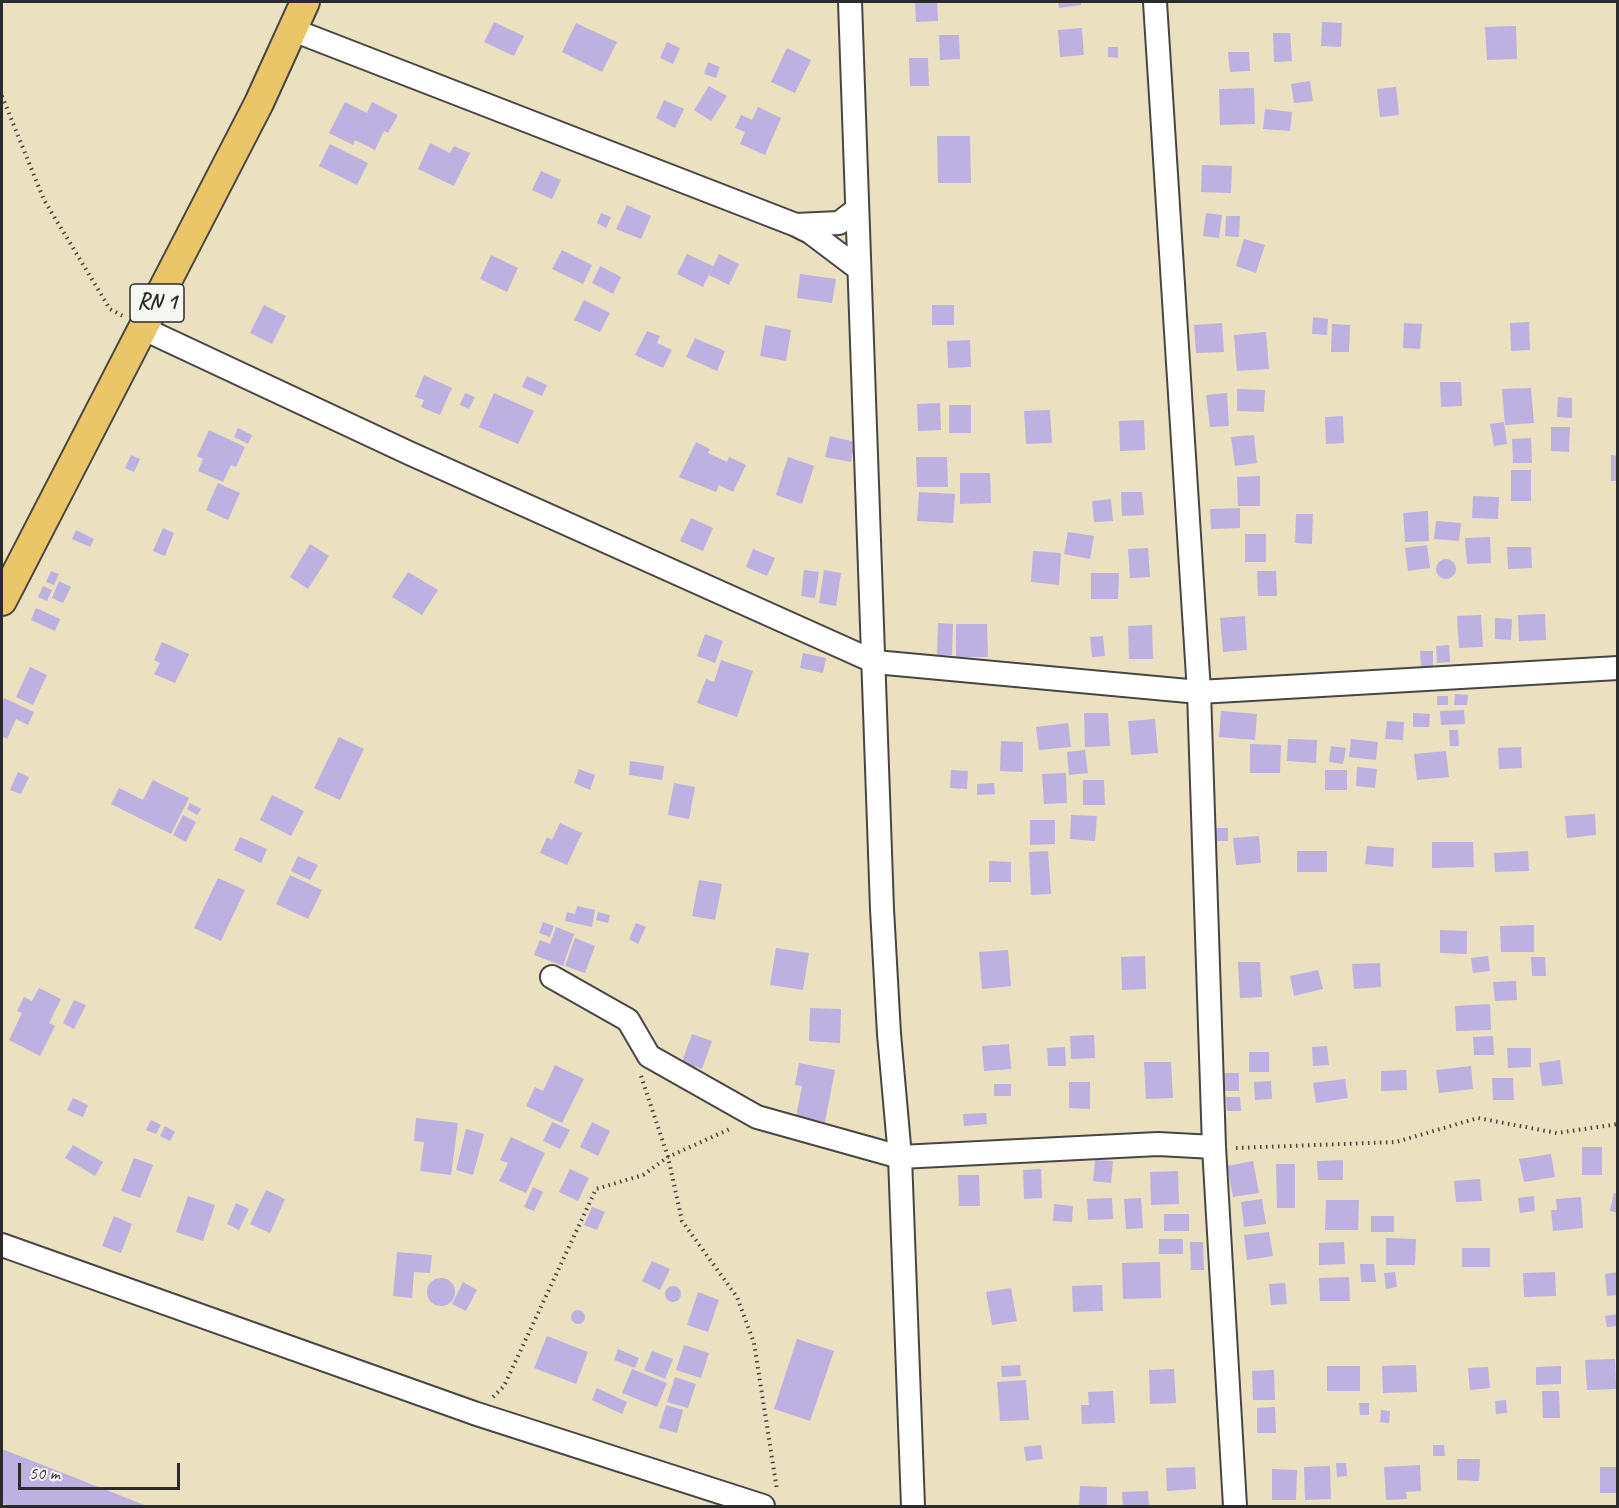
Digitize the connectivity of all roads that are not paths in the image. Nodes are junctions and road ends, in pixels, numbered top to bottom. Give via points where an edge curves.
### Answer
1 (305, 2) edge
2 (850, 2) edge
3 (1155, 2) edge
4 (293, 30) junction
5 (856, 210) junction
6 (796, 225) junction
7 (859, 269) junction
8 (144, 329) junction
9 (4, 588) edge
10 (875, 662) junction
11 (1617, 668) edge
12 (1199, 692) junction
13 (552, 978) dead end
14 (1214, 1147) junction
15 (900, 1157) junction
16 (2, 1245) edge
17 (771, 1501) edge
18 (913, 1506) edge
19 (1235, 1506) edge

1 - 4 main road, RN 1
2 - 5 street
3 - 12 street
4 - 6 street
4 - 8 main road, RN 1
5 - 6 street via 839,223
5 - 7 street
6 - 7 street
7 - 10 street
8 - 9 main road, RN 1
8 - 10 street
10 - 12 street
10 - 15 street via 882,909
11 - 12 street
12 - 14 street
13 - 15 street via 628,1020 650,1056 757,1117
14 - 15 street via 1158,1144
14 - 19 street
15 - 18 street
16 - 17 street via 474,1413

